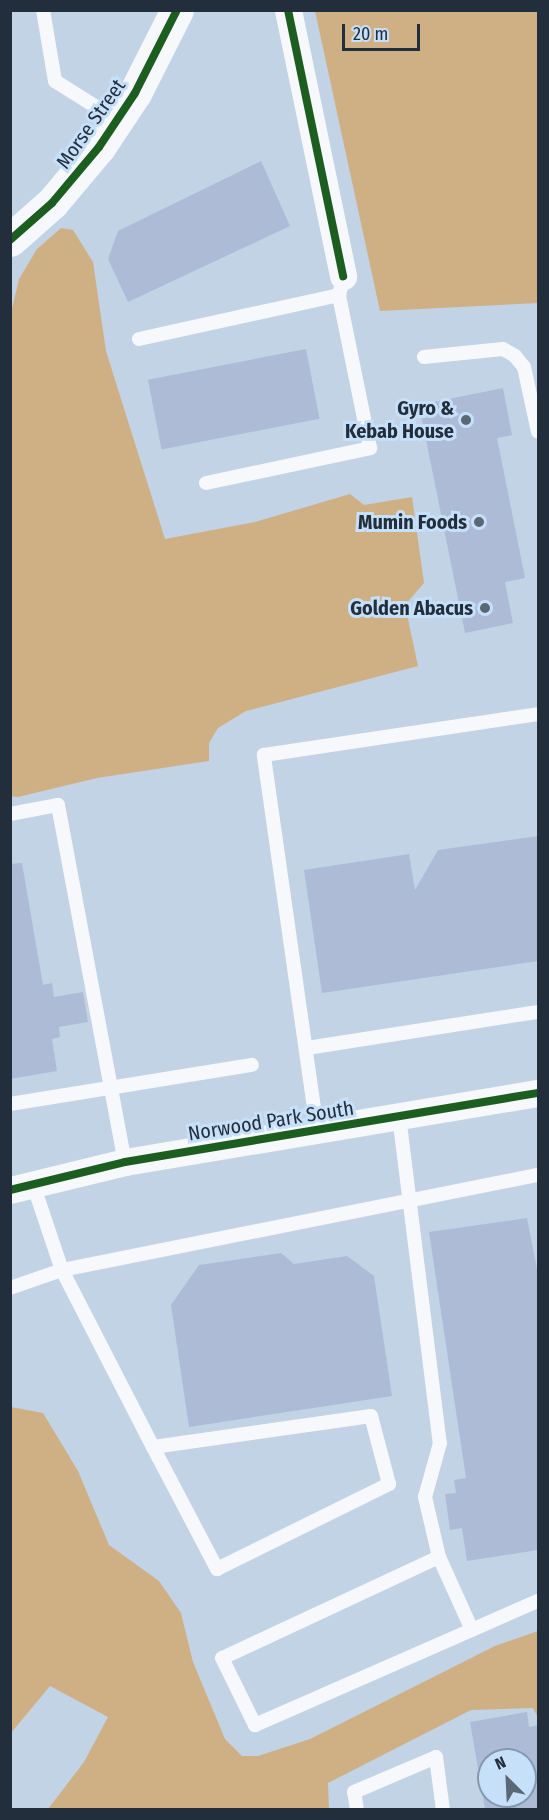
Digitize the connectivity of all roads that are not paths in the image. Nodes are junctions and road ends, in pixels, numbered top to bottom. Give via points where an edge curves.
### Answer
1 (43, 10) edge
2 (177, 10) edge
3 (288, 10) edge
4 (118, 120) junction
5 (10, 240) edge
6 (341, 286) junction
7 (139, 339) dead end
8 (424, 357) dead end
9 (538, 432) edge
10 (206, 483) dead end
11 (538, 714) edge
12 (10, 814) edge
13 (538, 1012) edge
14 (307, 1048) junction
15 (252, 1065) dead end
16 (111, 1085) junction
17 (538, 1093) edge
18 (10, 1104) edge
19 (399, 1116) junction
20 (317, 1130) junction
21 (125, 1162) junction
22 (538, 1176) edge
23 (22, 1187) edge
24 (409, 1200) junction
25 (62, 1270) junction
26 (10, 1288) edge
27 (153, 1447) junction
28 (439, 1557) junction
29 (538, 1601) edge
30 (472, 1630) junction
31 (357, 1809) edge
32 (443, 1809) edge

1 - 4 lane via 55,81
2 - 4 street, Morse Street
3 - 6 street
4 - 5 street, Morse Street via 79,173
6 - 7 lane
6 - 10 lane via 370,448
8 - 9 lane via 503,349 515,356 524,367
11 - 14 lane via 264,755
12 - 16 lane via 58,805
13 - 14 lane
14 - 20 lane
15 - 16 lane
16 - 18 lane
16 - 21 lane
17 - 19 street, Norwood Park South
19 - 20 street, Norwood Park South
19 - 24 lane
20 - 21 street, Norwood Park South
21 - 23 street, Norwood Park South
22 - 24 lane
23 - 25 lane
24 - 25 lane
24 - 28 lane via 440,1443 425,1497
25 - 26 lane
25 - 27 lane
27 - 27 lane via 217,1569 389,1484 371,1416
28 - 30 lane
28 - 30 lane via 222,1658 255,1725
29 - 30 lane
31 - 32 lane via 354,1792 436,1757

